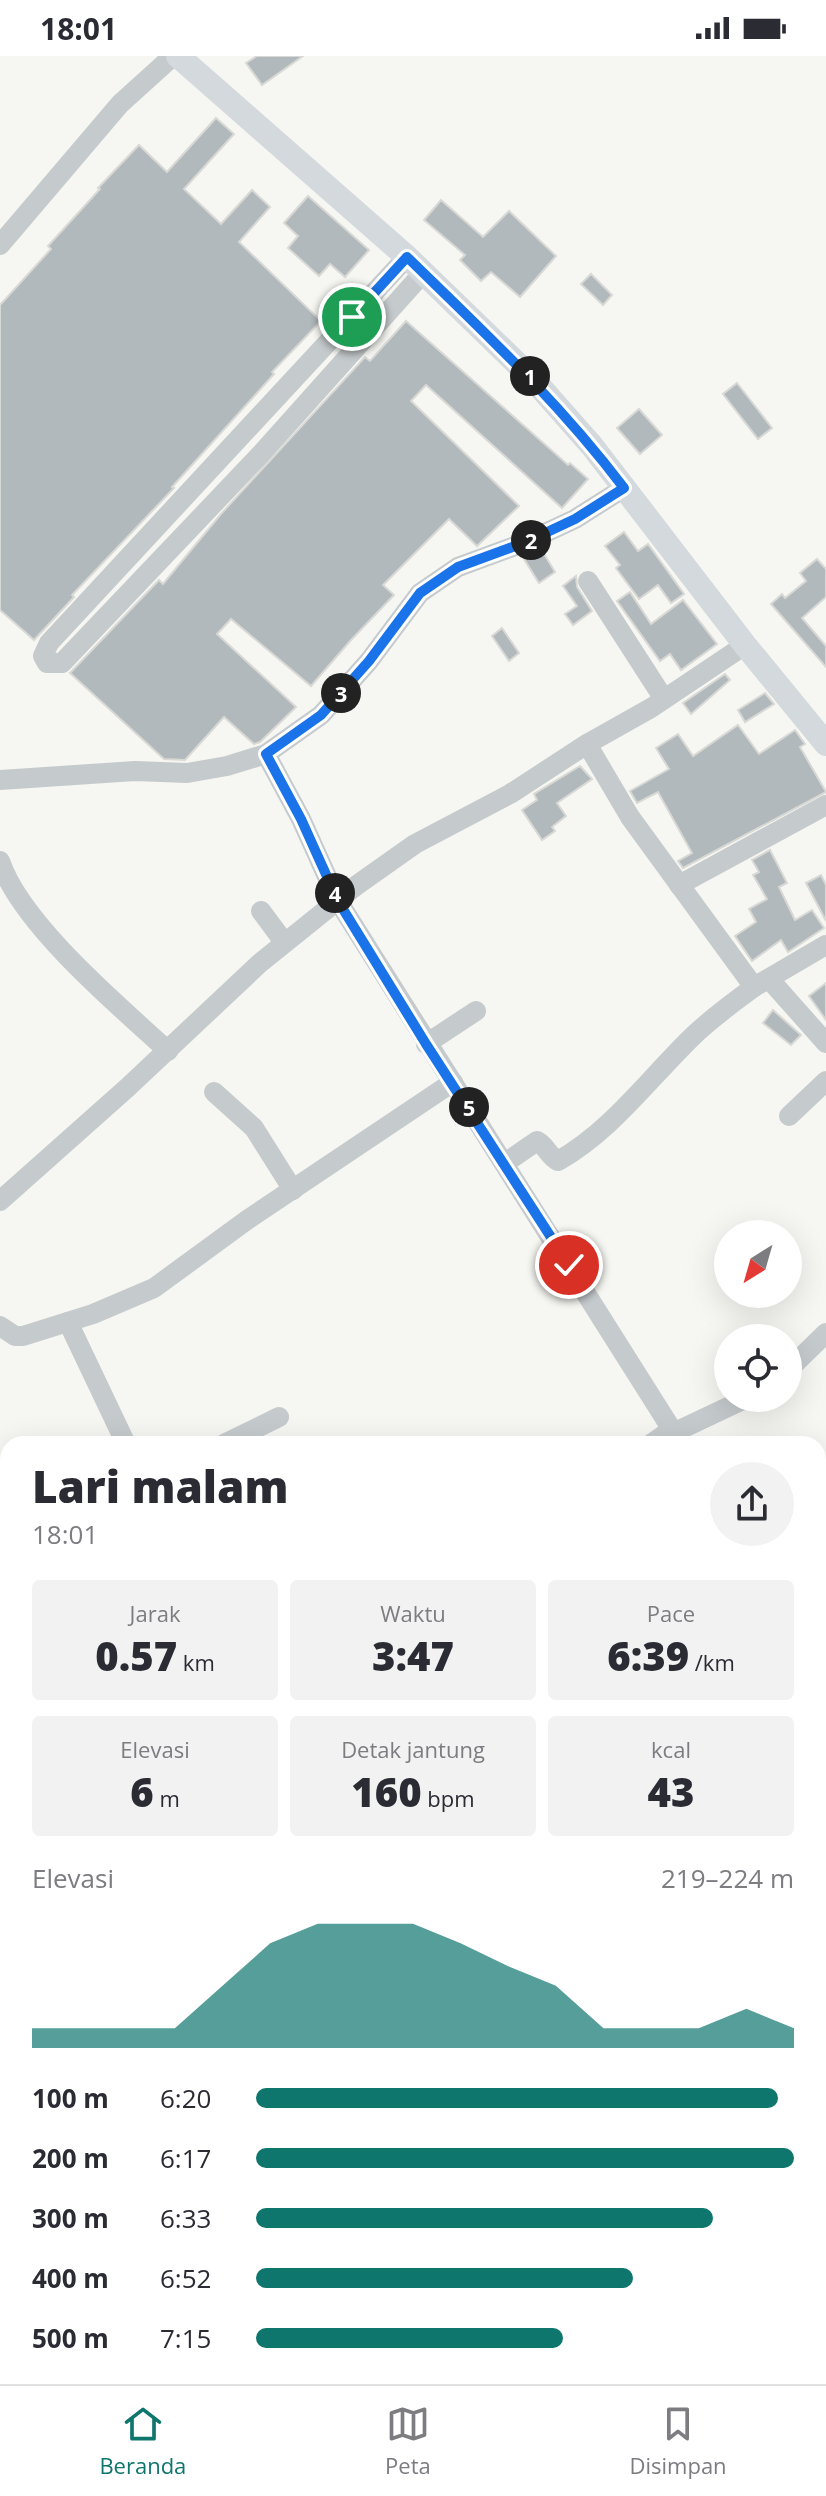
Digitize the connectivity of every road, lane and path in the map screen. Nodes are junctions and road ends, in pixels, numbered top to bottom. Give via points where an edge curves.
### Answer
1 (176, 56) edge
2 (0, 245) edge
3 (415, 265) junction
4 (242, 436) junction
5 (260, 455) junction
6 (624, 488) junction
7 (138, 546) junction
8 (158, 563) junction
9 (588, 581) dead end
10 (745, 645) junction
11 (664, 699) junction
12 (587, 744) junction
13 (826, 744) edge
14 (266, 754) junction
15 (0, 780) edge
16 (826, 805) edge
17 (2, 873) edge
18 (679, 885) junction
19 (338, 901) junction
20 (261, 911) dead end
21 (284, 942) junction
22 (826, 945) edge
23 (762, 984) junction
24 (476, 1011) dead end
25 (826, 1043) edge
26 (426, 1044) junction
27 (168, 1051) junction
28 (826, 1081) edge
29 (453, 1082) junction
30 (214, 1092) dead end
31 (789, 1116) dead end
32 (505, 1163) junction
33 (293, 1190) junction
34 (0, 1201) edge
35 (68, 1322) junction
36 (0, 1326) edge
37 (826, 1333) edge
38 (802, 1356) edge
39 (720, 1412) edge
40 (279, 1417) dead end
41 (122, 1436) edge
42 (240, 1436) edge
43 (675, 1436) edge

1 - 2 street via 120,104
1 - 3 main road
3 - 4 street
3 - 5 street
3 - 6 main road via 532,378
4 - 5 street
4 - 7 street
5 - 8 street
6 - 10 main road
6 - 14 street via 563,525 458,567 420,593 321,715
7 - 8 street
7 - 8 street via 49,643 43,656 47,663 62,663
9 - 11 street
10 - 11 street
10 - 13 main road
11 - 12 street
12 - 18 street
12 - 19 street via 510,794 415,844
14 - 15 street via 187,773
14 - 19 street
16 - 18 street
17 - 27 street via 65,952
18 - 23 street
19 - 21 street
19 - 26 street
20 - 21 street
21 - 27 street
22 - 23 street
23 - 25 street
23 - 32 street via 693,1035 629,1104 565,1157 554,1159 537,1141
24 - 26 street
26 - 29 street
27 - 34 street
28 - 31 street
29 - 32 street
29 - 33 street
30 - 33 street via 254,1128
32 - 43 street
33 - 35 street via 154,1288
35 - 36 street via 18,1336
35 - 41 street
37 - 38 street
39 - 43 street
40 - 42 street

